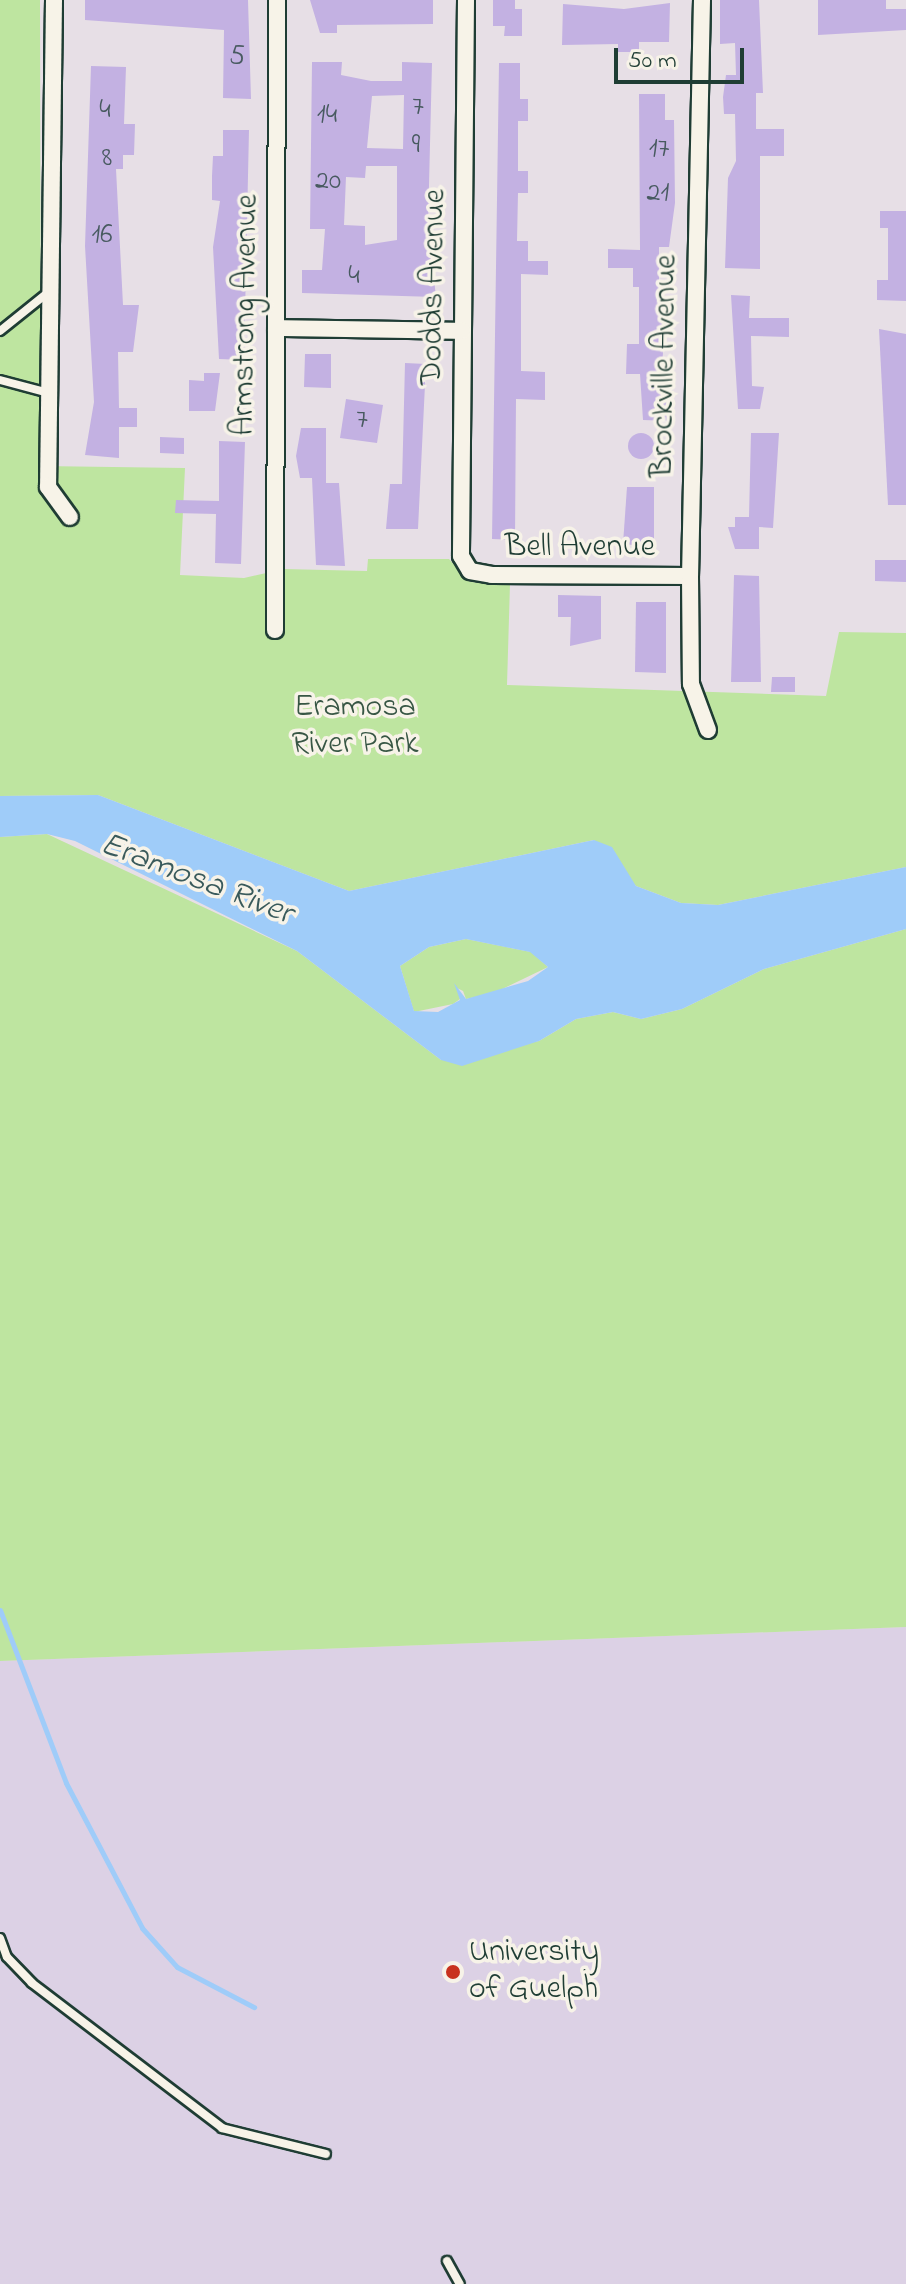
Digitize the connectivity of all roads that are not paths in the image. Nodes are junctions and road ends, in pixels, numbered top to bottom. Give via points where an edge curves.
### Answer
1 (54, 0) edge
2 (277, 0) edge
3 (466, 0) edge
4 (702, 0) edge
5 (51, 289) junction
6 (276, 328) junction
7 (0, 331) edge
8 (462, 331) junction
9 (0, 380) edge
10 (51, 394) junction
11 (70, 517) dead end
12 (470, 571) joint
13 (690, 576) junction
14 (275, 630) dead end
15 (708, 730) dead end
16 (0, 1938) edge
17 (326, 2154) dead end
18 (447, 2261) dead end
19 (460, 2284) edge

1 - 5 street
2 - 6 street, Armstrong Avenue
3 - 8 street, Dodds Avenue
4 - 13 street, Brockville Avenue
5 - 7 lane
5 - 10 street
6 - 8 street
6 - 14 street, Armstrong Avenue
8 - 12 street, Dodds Avenue via 461,556
9 - 10 lane
10 - 11 street via 48,487
12 - 13 street, Bell Avenue
13 - 15 street, Brockville Avenue via 691,684
16 - 17 lane via 7,1957 32,1983 222,2128
18 - 19 lane

